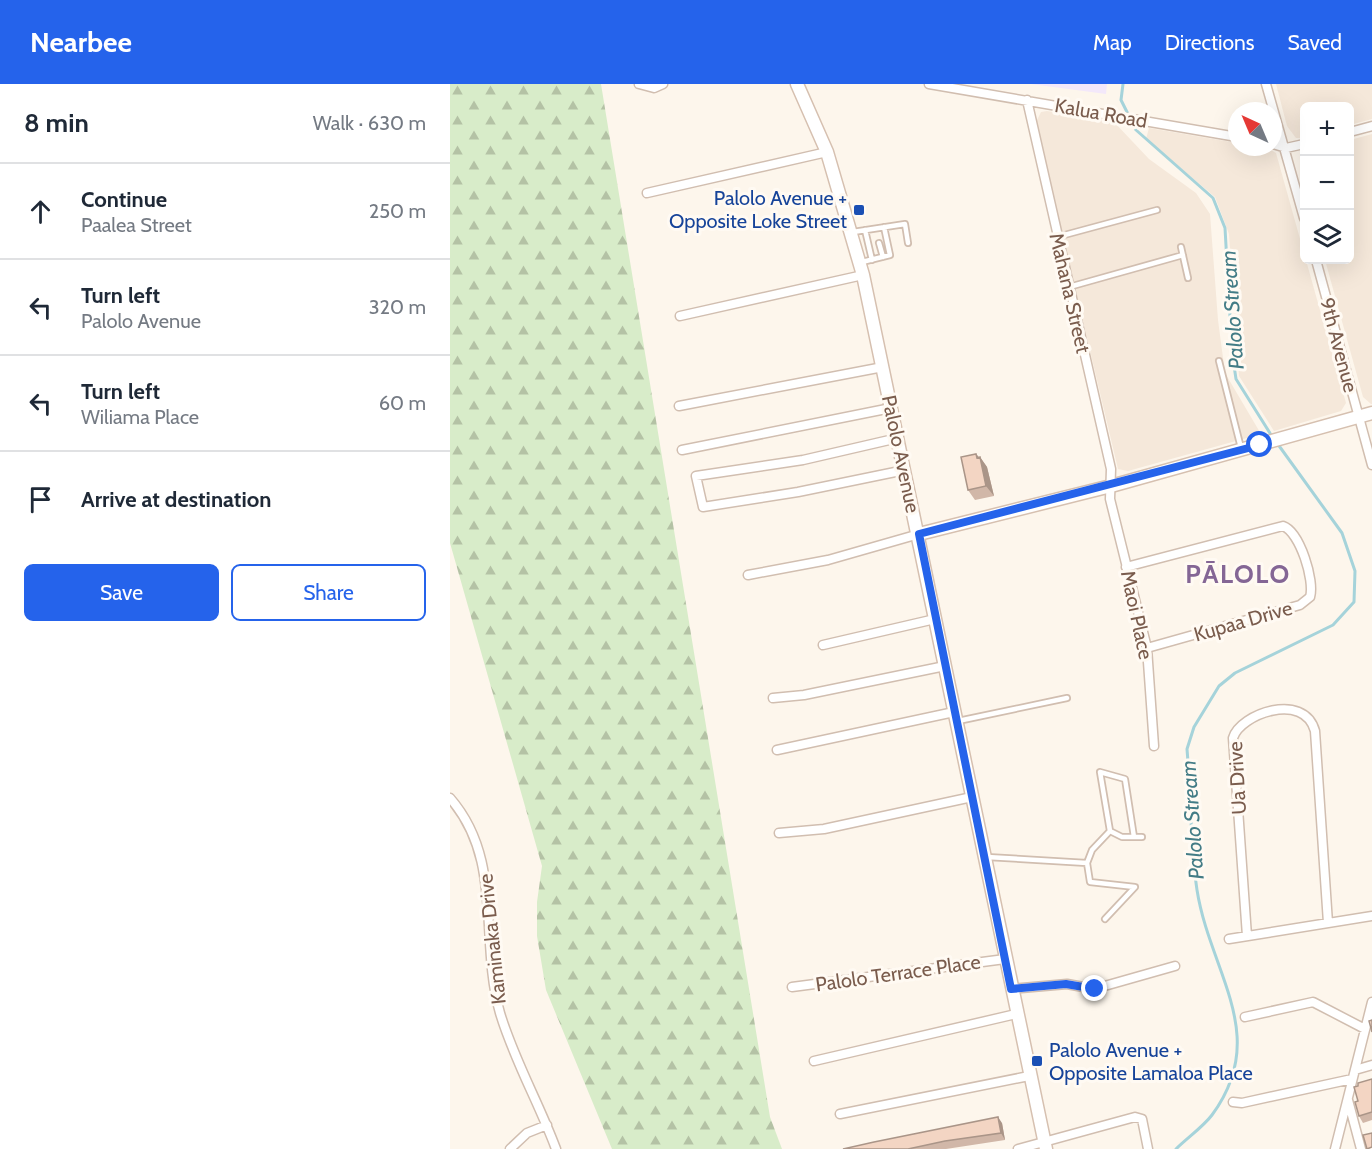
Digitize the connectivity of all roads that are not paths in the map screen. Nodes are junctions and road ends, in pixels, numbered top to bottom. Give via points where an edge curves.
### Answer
1 (639, 84) edge
2 (663, 84) edge
3 (797, 84) edge
4 (929, 84) edge
5 (1266, 84) edge
6 (1027, 100) junction
7 (1372, 126) edge
8 (1354, 131) edge
9 (1228, 135) edge
10 (1300, 145) edge
11 (1282, 147) edge
12 (1286, 148) junction
13 (827, 152) junction
14 (647, 193) dead end
15 (1157, 210) dead end
16 (1303, 210) edge
17 (884, 227) junction
18 (865, 230) junction
19 (850, 232) junction
20 (1057, 237) junction
21 (879, 243) dead end
22 (908, 243) dead end
23 (1181, 247) dead end
24 (1183, 255) junction
25 (882, 257) junction
26 (872, 260) junction
27 (1317, 264) edge
28 (861, 269) junction
29 (1188, 278) dead end
30 (1069, 287) junction
31 (680, 316) dead end
32 (1219, 361) dead end
33 (883, 367) junction
34 (679, 406) dead end
35 (891, 408) junction
36 (1372, 413) edge
37 (1359, 417) junction
38 (897, 438) junction
39 (682, 450) dead end
40 (1241, 450) junction
41 (1372, 465) edge
42 (905, 470) junction
43 (1112, 486) junction
44 (919, 534) junction
45 (1126, 567) junction
46 (747, 575) dead end
47 (936, 619) junction
48 (823, 645) dead end
49 (1147, 648) junction
50 (945, 666) junction
51 (773, 698) dead end
52 (1066, 698) dead end
53 (955, 717) junction
54 (1154, 746) dead end
55 (777, 750) dead end
56 (972, 797) junction
57 (450, 798) edge
58 (1110, 831) junction
59 (779, 833) dead end
60 (1134, 837) junction
61 (1142, 837) dead end
62 (984, 856) junction
63 (1087, 863) junction
64 (1372, 916) edge
65 (1105, 919) dead end
66 (1329, 923) junction
67 (1247, 936) junction
68 (1229, 939) dead end
69 (1005, 958) junction
70 (1175, 966) dead end
71 (792, 987) dead end
72 (1011, 989) junction
73 (1372, 1002) edge
74 (1016, 1014) junction
75 (1245, 1017) dead end
76 (1365, 1029) junction
77 (814, 1061) dead end
78 (1372, 1065) edge
79 (1354, 1075) junction
80 (1029, 1076) junction
81 (1347, 1099) junction
82 (1233, 1102) dead end
83 (840, 1114) dead end
84 (547, 1125) junction
85 (1045, 1146) edge
86 (510, 1149) edge
87 (556, 1149) edge
88 (1018, 1149) edge
89 (1148, 1149) edge
90 (1335, 1149) edge
91 (1361, 1149) edge

1 - 2 street via 654,88
3 - 13 street, Palolo Avenue
4 - 6 street, Kalua Road
5 - 12 street
6 - 9 street, Kalua Road
6 - 20 street, Mahana Street
7 - 8 street
10 - 12 street
11 - 12 street
12 - 16 street
13 - 14 street
13 - 19 street, Palolo Avenue
15 - 20 lane
17 - 18 lane
17 - 22 lane via 905,224
17 - 25 lane via 890,255
18 - 19 lane
18 - 26 lane
19 - 28 street, Palolo Avenue
20 - 30 street, Mahana Street
21 - 25 lane
23 - 24 lane
24 - 29 lane
24 - 30 lane
25 - 26 lane
26 - 28 lane
27 - 37 street, 9th Avenue
28 - 31 street
28 - 33 street, Palolo Avenue
30 - 43 street, Mahana Street
32 - 40 lane
33 - 34 street
33 - 35 street, Palolo Avenue
35 - 38 street, Palolo Avenue
35 - 39 street
36 - 37 street
37 - 40 street
37 - 41 street, 9th Avenue
38 - 42 street, Palolo Avenue
38 - 42 street via 803,460 696,476 703,507
40 - 43 street
42 - 44 street, Palolo Avenue
43 - 44 street
43 - 45 street, Maoi Place via 1110,499
44 - 46 street via 828,560
44 - 47 street, Palolo Avenue
45 - 49 street, Maoi Place
45 - 49 street, Kupaa Drive via 1283,526 1297,537 1312,584 1310,597 1300,605
47 - 48 street
47 - 50 street, Palolo Avenue
49 - 54 street, Maoi Place
50 - 51 street
50 - 53 street, Palolo Avenue
52 - 53 lane
53 - 55 street
53 - 56 street, Palolo Avenue
56 - 59 street via 824,829
56 - 62 street, Palolo Avenue
57 - 84 street, Kaminaka Drive via 477,843 487,887 493,979 500,1012
58 - 60 lane
58 - 60 lane via 1100,772 1125,778
58 - 63 lane via 1092,850
60 - 61 lane
62 - 63 lane
62 - 69 street, Palolo Avenue
63 - 65 lane via 1090,882 1135,887
64 - 66 street
66 - 67 street
66 - 67 street, Ua Drive via 1315,731 1307,715 1281,708 1240,725 1233,738
67 - 68 street
69 - 71 street, Palolo Terrace Place
69 - 72 street, Palolo Avenue
70 - 72 street via 1095,989 1066,984
72 - 74 street, Palolo Avenue
73 - 76 street
74 - 77 street
74 - 80 street, Palolo Avenue
75 - 76 street via 1313,1002
76 - 79 street
78 - 79 street
79 - 81 street
79 - 82 street via 1248,1102
80 - 83 street
80 - 85 street, Palolo Avenue
81 - 90 street
81 - 91 street
84 - 86 street via 527,1133
84 - 87 street, Kaminaka Drive
85 - 88 street
85 - 89 street via 1054,1137 1135,1117 1143,1119

